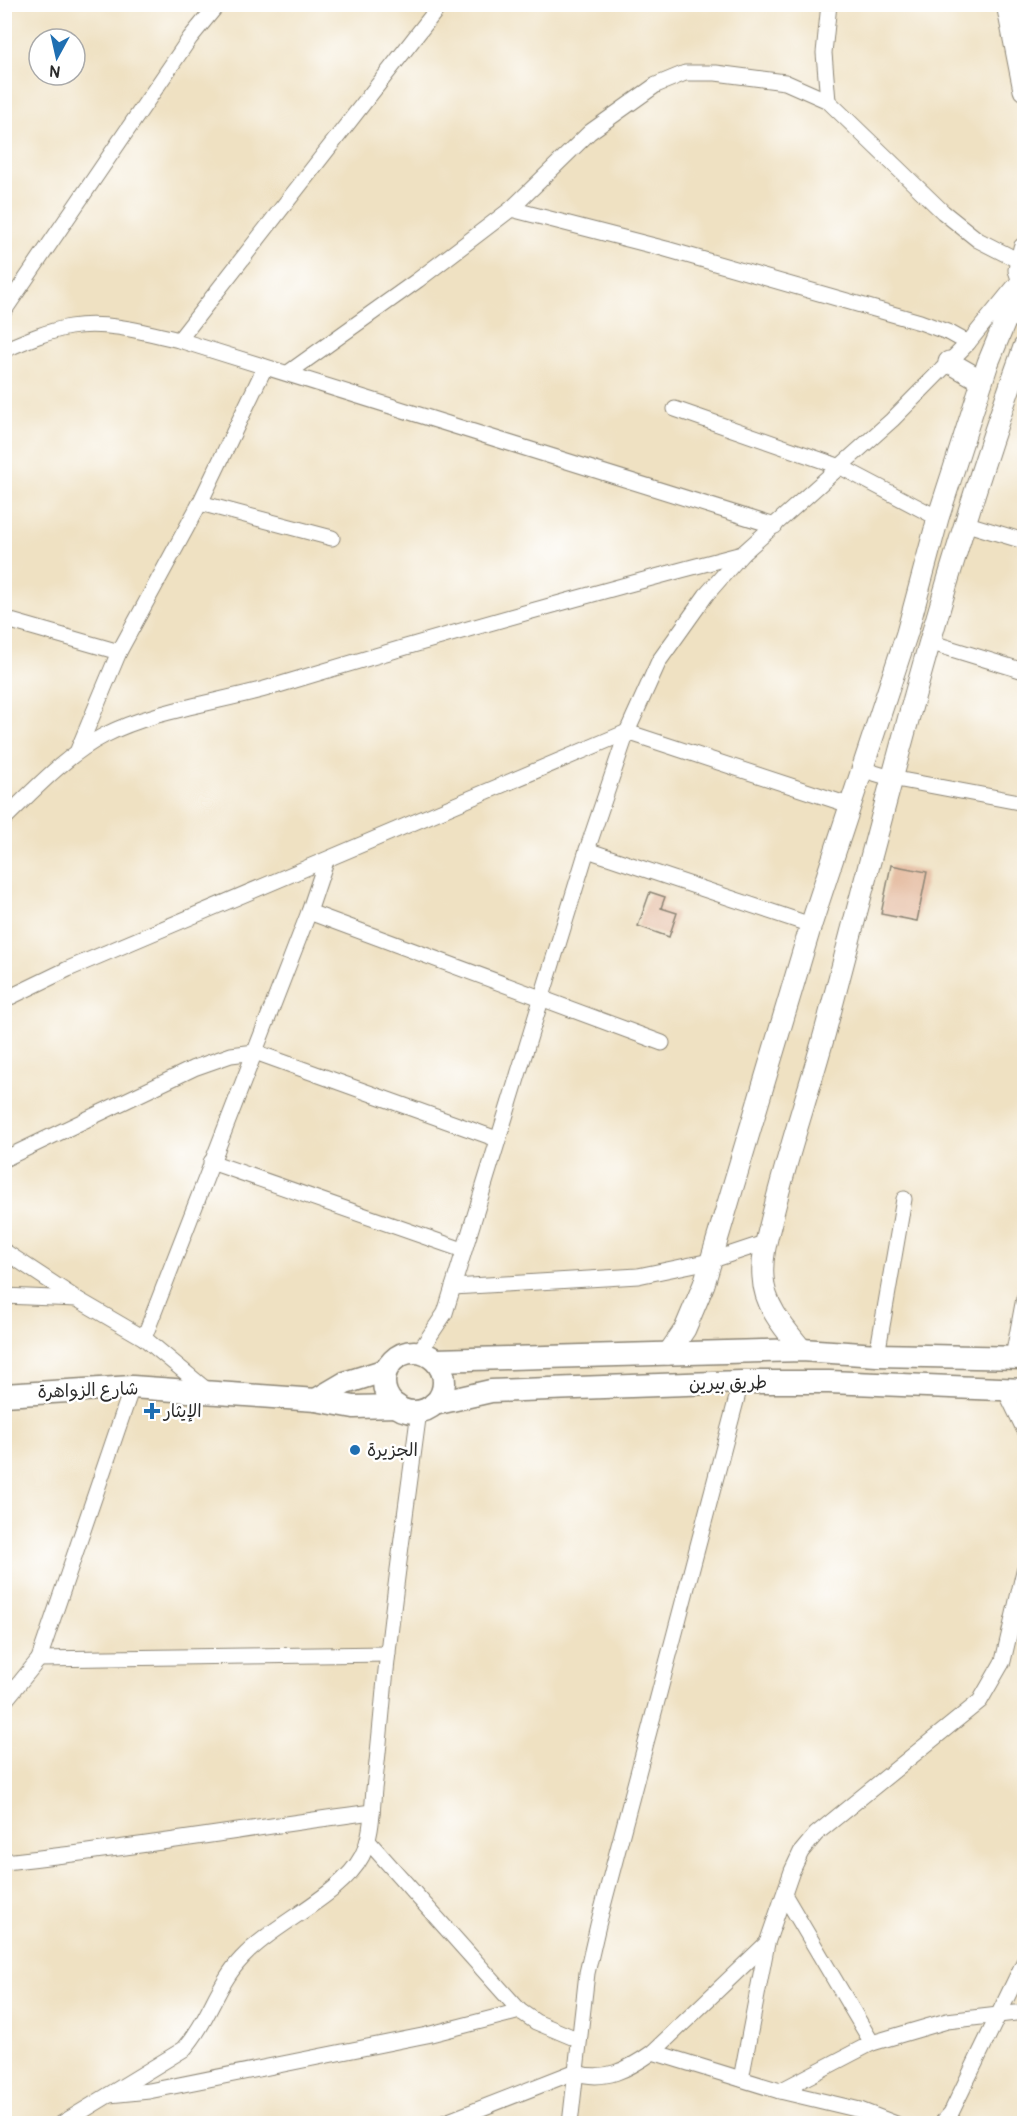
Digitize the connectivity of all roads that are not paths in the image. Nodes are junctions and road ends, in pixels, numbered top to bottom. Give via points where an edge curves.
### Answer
1 (218, 4) edge
2 (441, 4) edge
3 (1007, 4) edge
4 (825, 5) edge
5 (1024, 90) edge
6 (828, 101) junction
7 (511, 209) junction
8 (1023, 271) edge
9 (5, 309) edge
10 (179, 340) junction
11 (968, 343) junction
12 (1024, 347) edge
13 (4, 350) edge
14 (949, 362) junction
15 (265, 367) junction
16 (985, 372) junction
17 (288, 373) junction
18 (1014, 377) junction
19 (675, 409) dead end
20 (841, 466) junction
21 (200, 503) junction
22 (938, 518) junction
23 (964, 524) junction
24 (775, 526) junction
25 (332, 538) dead end
26 (1024, 541) edge
27 (742, 554) junction
28 (4, 619) edge
29 (929, 642) junction
30 (119, 652) junction
31 (1024, 671) edge
32 (627, 732) junction
33 (78, 750) junction
34 (861, 770) junction
35 (891, 778) junction
36 (1024, 803) edge
37 (849, 805) junction
38 (4, 819) edge
39 (587, 850) junction
40 (326, 861) junction
41 (309, 912) junction
42 (811, 925) junction
43 (540, 999) junction
44 (4, 1000) edge
45 (662, 1043) dead end
46 (255, 1052) junction
47 (497, 1139) junction
48 (4, 1159) edge
49 (212, 1162) junction
50 (904, 1199) dead end
51 (767, 1242) junction
52 (463, 1250) junction
53 (4, 1251) edge
54 (710, 1262) junction
55 (453, 1287) junction
56 (4, 1296) edge
57 (1024, 1298) edge
58 (77, 1299) junction
59 (144, 1338) junction
60 (802, 1350) junction
61 (668, 1354) junction
62 (878, 1355) junction
63 (427, 1356) junction
64 (1018, 1357) edge
65 (386, 1370) junction
66 (741, 1382) junction
67 (132, 1387) junction
68 (1015, 1390) edge
69 (209, 1392) junction
70 (4, 1395) edge
71 (316, 1400) junction
72 (397, 1406) junction
73 (427, 1408) junction
74 (1024, 1429) edge
75 (1024, 1571) edge
76 (388, 1654) junction
77 (39, 1659) junction
78 (4, 1702) edge
79 (372, 1812) junction
80 (368, 1841) junction
81 (4, 1862) edge
82 (785, 1896) junction
83 (767, 1943) junction
84 (1024, 1962) edge
85 (520, 2011) junction
86 (1024, 2012) edge
87 (996, 2015) junction
88 (579, 2040) junction
89 (872, 2043) junction
90 (653, 2052) junction
91 (574, 2072) junction
92 (741, 2079) junction
93 (780, 2091) junction
94 (104, 2096) junction
95 (859, 2117) edge
96 (61, 2124) edge
97 (441, 2124) edge
98 (570, 2124) edge
99 (896, 2124) edge
100 (941, 2124) edge

1 - 9 street via 190,38
2 - 10 street
3 - 5 street
4 - 6 street
6 - 7 street via 785,82 685,73 656,85 590,132
6 - 8 street via 943,212
7 - 11 street via 920,322
7 - 17 street
8 - 11 street
8 - 16 street
10 - 13 street via 138,330 70,327
10 - 15 street
11 - 14 street
12 - 18 street
14 - 16 street
14 - 20 street
15 - 17 street
15 - 21 street
16 - 18 street
16 - 22 street
17 - 24 street
18 - 23 street
19 - 20 street
20 - 22 street
20 - 24 street
21 - 25 street
21 - 30 street
22 - 34 street via 907,633
23 - 26 street
23 - 29 street
24 - 27 street
27 - 32 street via 658,661
27 - 33 street via 138,722
28 - 30 street
29 - 31 street
29 - 35 street
30 - 33 street
32 - 37 street
32 - 39 street
32 - 40 street
33 - 38 street
34 - 35 street
34 - 37 street
35 - 36 street
35 - 51 street via 824,1035 789,1146
37 - 42 street
39 - 42 street
39 - 43 street
40 - 41 street
40 - 44 street via 68,969
41 - 43 street
41 - 46 street
42 - 54 street
43 - 45 street
43 - 47 street
46 - 47 street
46 - 48 street via 231,1055 194,1068
46 - 49 street
47 - 52 street
49 - 52 street
49 - 59 street
50 - 62 street
51 - 54 street
51 - 60 street via 762,1277 766,1294 782,1326
52 - 55 street
53 - 58 street
54 - 55 street via 600,1280
54 - 61 street via 689,1320
55 - 63 street
56 - 58 street
57 - 64 street
58 - 59 street
59 - 69 street
60 - 61 main road, طريق بيرين
60 - 62 main road, طريق بيرين
61 - 63 main road, طريق بيرين
62 - 64 main road, طريق بيرين
63 - 65 main road via 400,1356
63 - 73 main road via 440,1366 444,1382 440,1398
65 - 71 main road via 345,1383
65 - 72 main road via 387,1394
66 - 68 main road, طريق بيرين
66 - 73 main road, طريق بيرين via 491,1390
66 - 88 street via 598,1925 587,1973
67 - 69 main road, شارع الزواهرة
67 - 70 main road, شارع الزواهرة
67 - 77 street
68 - 74 street
69 - 71 main road, شارع الزواهرة
71 - 72 main road, شارع الزواهرة via 354,1407
72 - 73 main road via 408,1411
73 - 76 street
75 - 82 street via 1003,1662 990,1689 969,1712 816,1834 797,1861
76 - 77 street
76 - 79 street
77 - 78 street
79 - 80 street
79 - 81 street
80 - 85 street
80 - 94 street via 357,1865 329,1891 242,1957 196,2036 184,2049
82 - 83 street
82 - 89 street
83 - 90 street
83 - 92 street
84 - 87 street
85 - 88 street
85 - 94 street via 427,2035 149,2091
86 - 87 street
87 - 89 street via 947,2021
87 - 100 street via 951,2113
88 - 91 street
89 - 93 street
90 - 91 street via 633,2066 605,2076
90 - 92 street
91 - 97 street
91 - 98 street
92 - 93 street
93 - 95 street
94 - 96 street
95 - 99 street

